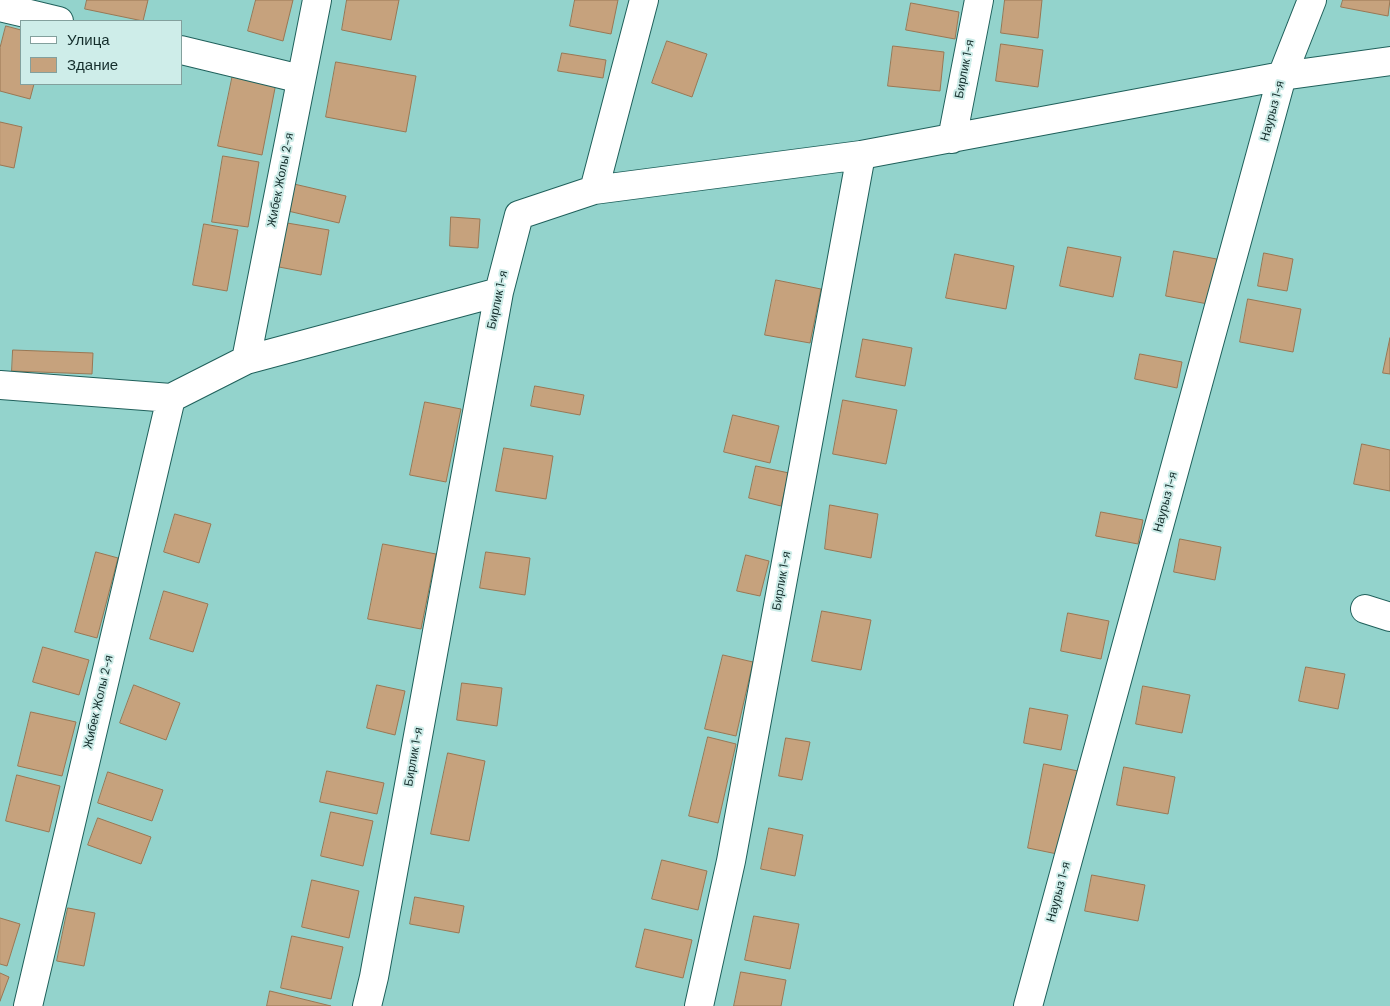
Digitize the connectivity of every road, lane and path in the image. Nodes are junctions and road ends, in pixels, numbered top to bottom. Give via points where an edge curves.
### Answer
1 (317, 0) edge
2 (644, 0) edge
3 (979, 0) edge
4 (1312, 0) edge
5 (0, 7) edge
6 (55, 20) edge
7 (182, 50) edge
8 (1390, 61) edge
9 (1282, 76) junction
10 (301, 79) junction
11 (952, 139) junction
12 (860, 156) junction
13 (594, 190) junction
14 (499, 292) junction
15 (246, 360) junction
16 (0, 385) edge
17 (171, 398) junction
18 (28, 1006) edge
19 (366, 1006) edge
20 (699, 1006) edge
21 (1028, 1006) edge

1 - 10 street, Жибек Жолы 2-я
2 - 13 street
3 - 11 street, Бирлик 1-я
4 - 9 street, Наурыз 1-я
5 - 6 street
7 - 10 street
8 - 9 street
9 - 11 street
9 - 21 street, Наурыз 1-я
10 - 15 street, Жибек Жолы 2-я
11 - 12 street
12 - 13 street
12 - 20 street, Бирлик 1-я via 733,852
13 - 14 street, Бирлик 1-я via 519,215
14 - 15 street
14 - 19 street, Бирлик 1-я
15 - 17 street
16 - 17 street
17 - 18 street, Жибек Жолы 2-я

